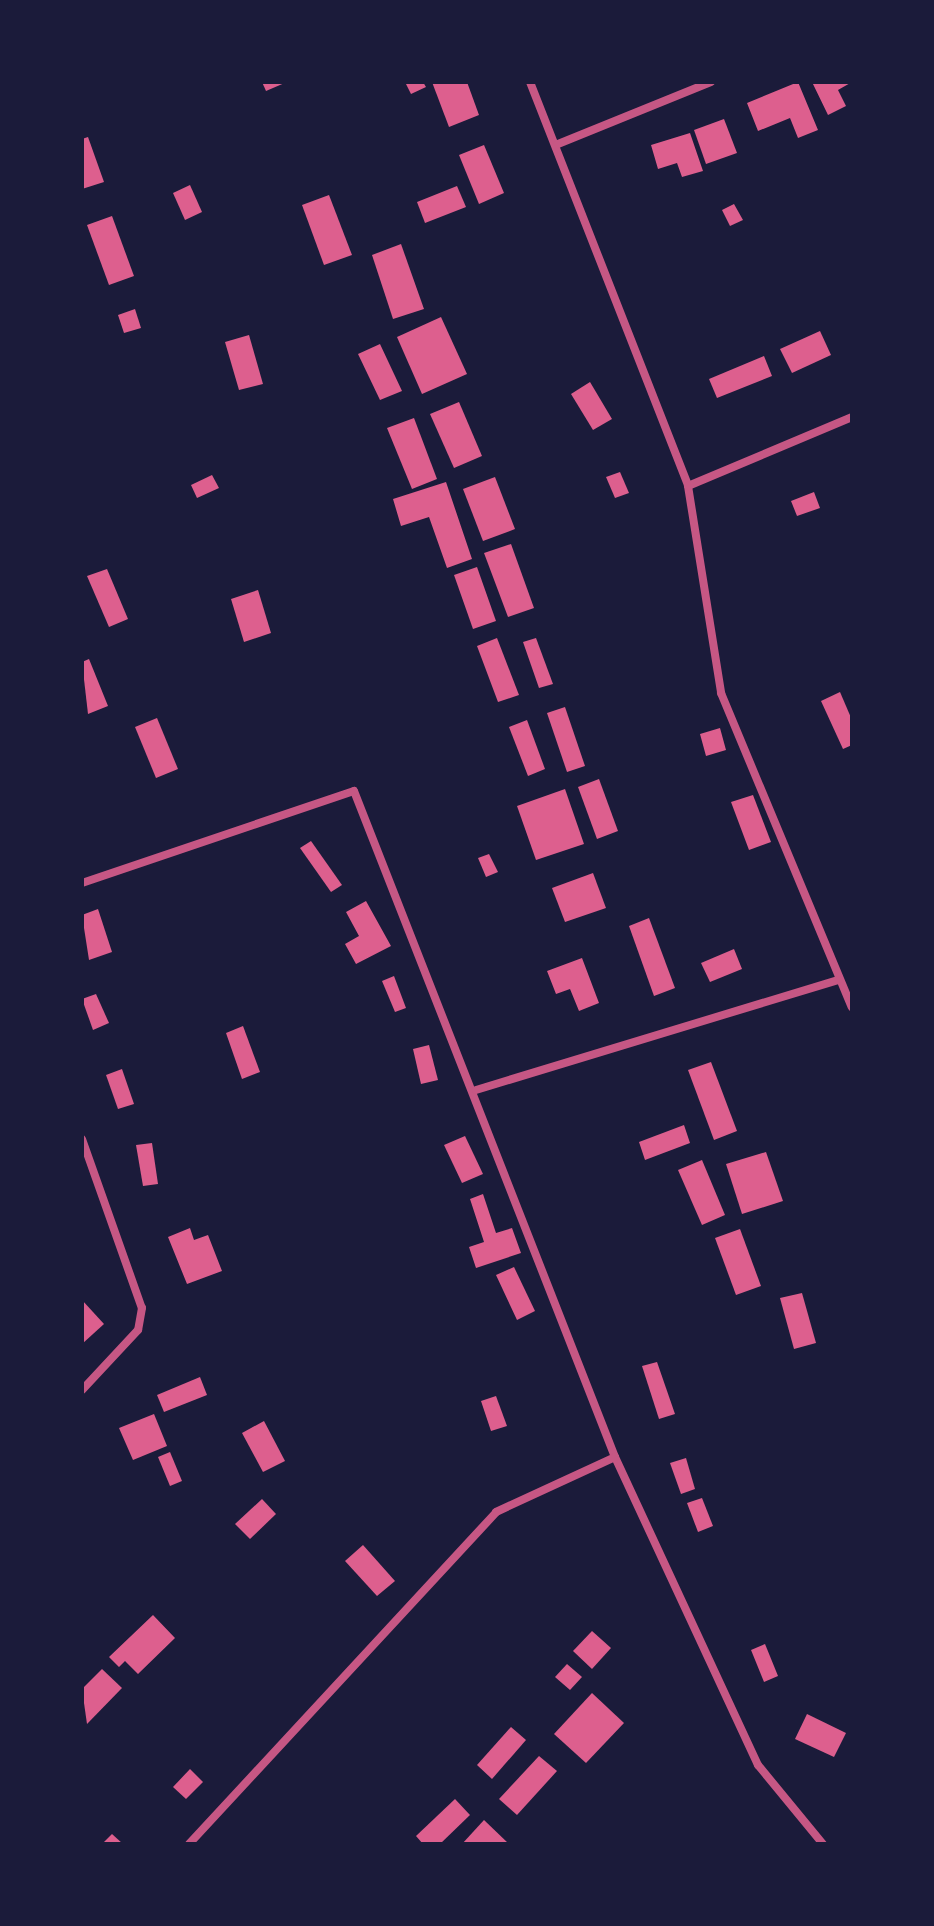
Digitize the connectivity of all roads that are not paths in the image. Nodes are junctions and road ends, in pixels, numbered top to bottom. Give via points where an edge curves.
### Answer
1 (530, 82) edge
2 (711, 82) edge
3 (558, 144) junction
4 (852, 417) edge
5 (688, 486) junction
6 (82, 883) edge
7 (839, 980) junction
8 (852, 1007) edge
9 (476, 1090) junction
10 (82, 1139) edge
11 (82, 1390) edge
12 (615, 1457) junction
13 (189, 1844) edge
14 (823, 1844) edge

1 - 3 street
2 - 3 street
3 - 5 street
4 - 5 street
5 - 7 street via 721,693
6 - 9 street via 354,791
7 - 8 street
7 - 9 street
9 - 12 street
10 - 11 street via 142,1308 138,1330
12 - 13 street via 496,1512
12 - 14 street via 758,1765

